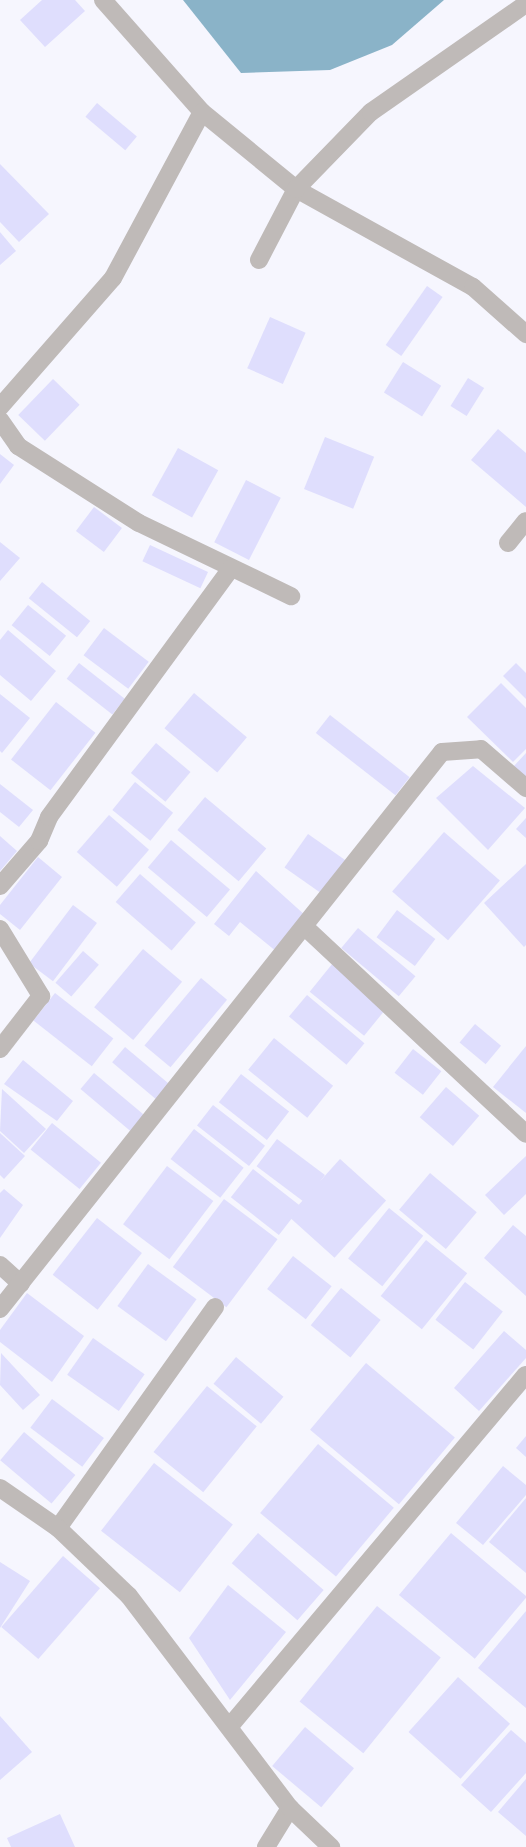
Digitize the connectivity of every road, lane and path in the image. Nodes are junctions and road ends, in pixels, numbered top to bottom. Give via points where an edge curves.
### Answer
1 (103, 0) edge
2 (526, 4) edge
3 (202, 112) junction
4 (296, 189) junction
5 (259, 260) dead end
6 (526, 334) edge
7 (0, 407) edge
8 (0, 420) edge
9 (526, 521) edge
10 (508, 543) dead end
11 (231, 568) junction
12 (291, 596) dead end
13 (526, 788) edge
14 (0, 886) edge
15 (306, 928) junction
16 (0, 929) edge
17 (0, 1049) edge
18 (526, 1134) edge
19 (0, 1265) edge
20 (21, 1284) junction
21 (215, 1307) dead end
22 (0, 1309) edge
23 (526, 1375) edge
24 (0, 1488) edge
25 (58, 1528) junction
26 (230, 1726) junction
27 (290, 1808) junction
28 (266, 1847) edge
29 (331, 1847) edge

1 - 3 street
2 - 4 street via 371,112
3 - 4 street
3 - 7 street via 112,278
4 - 5 street
4 - 6 street via 473,287
8 - 11 street via 18,446 65,478 139,523
9 - 10 street
11 - 12 street
11 - 14 street via 49,817 39,841
13 - 15 street via 481,749 442,752
15 - 18 street
15 - 20 street
16 - 17 street via 40,996
19 - 20 street
20 - 22 street
21 - 25 street
23 - 26 street
24 - 25 street
25 - 26 street via 129,1596
26 - 27 street
27 - 28 street
27 - 29 street

